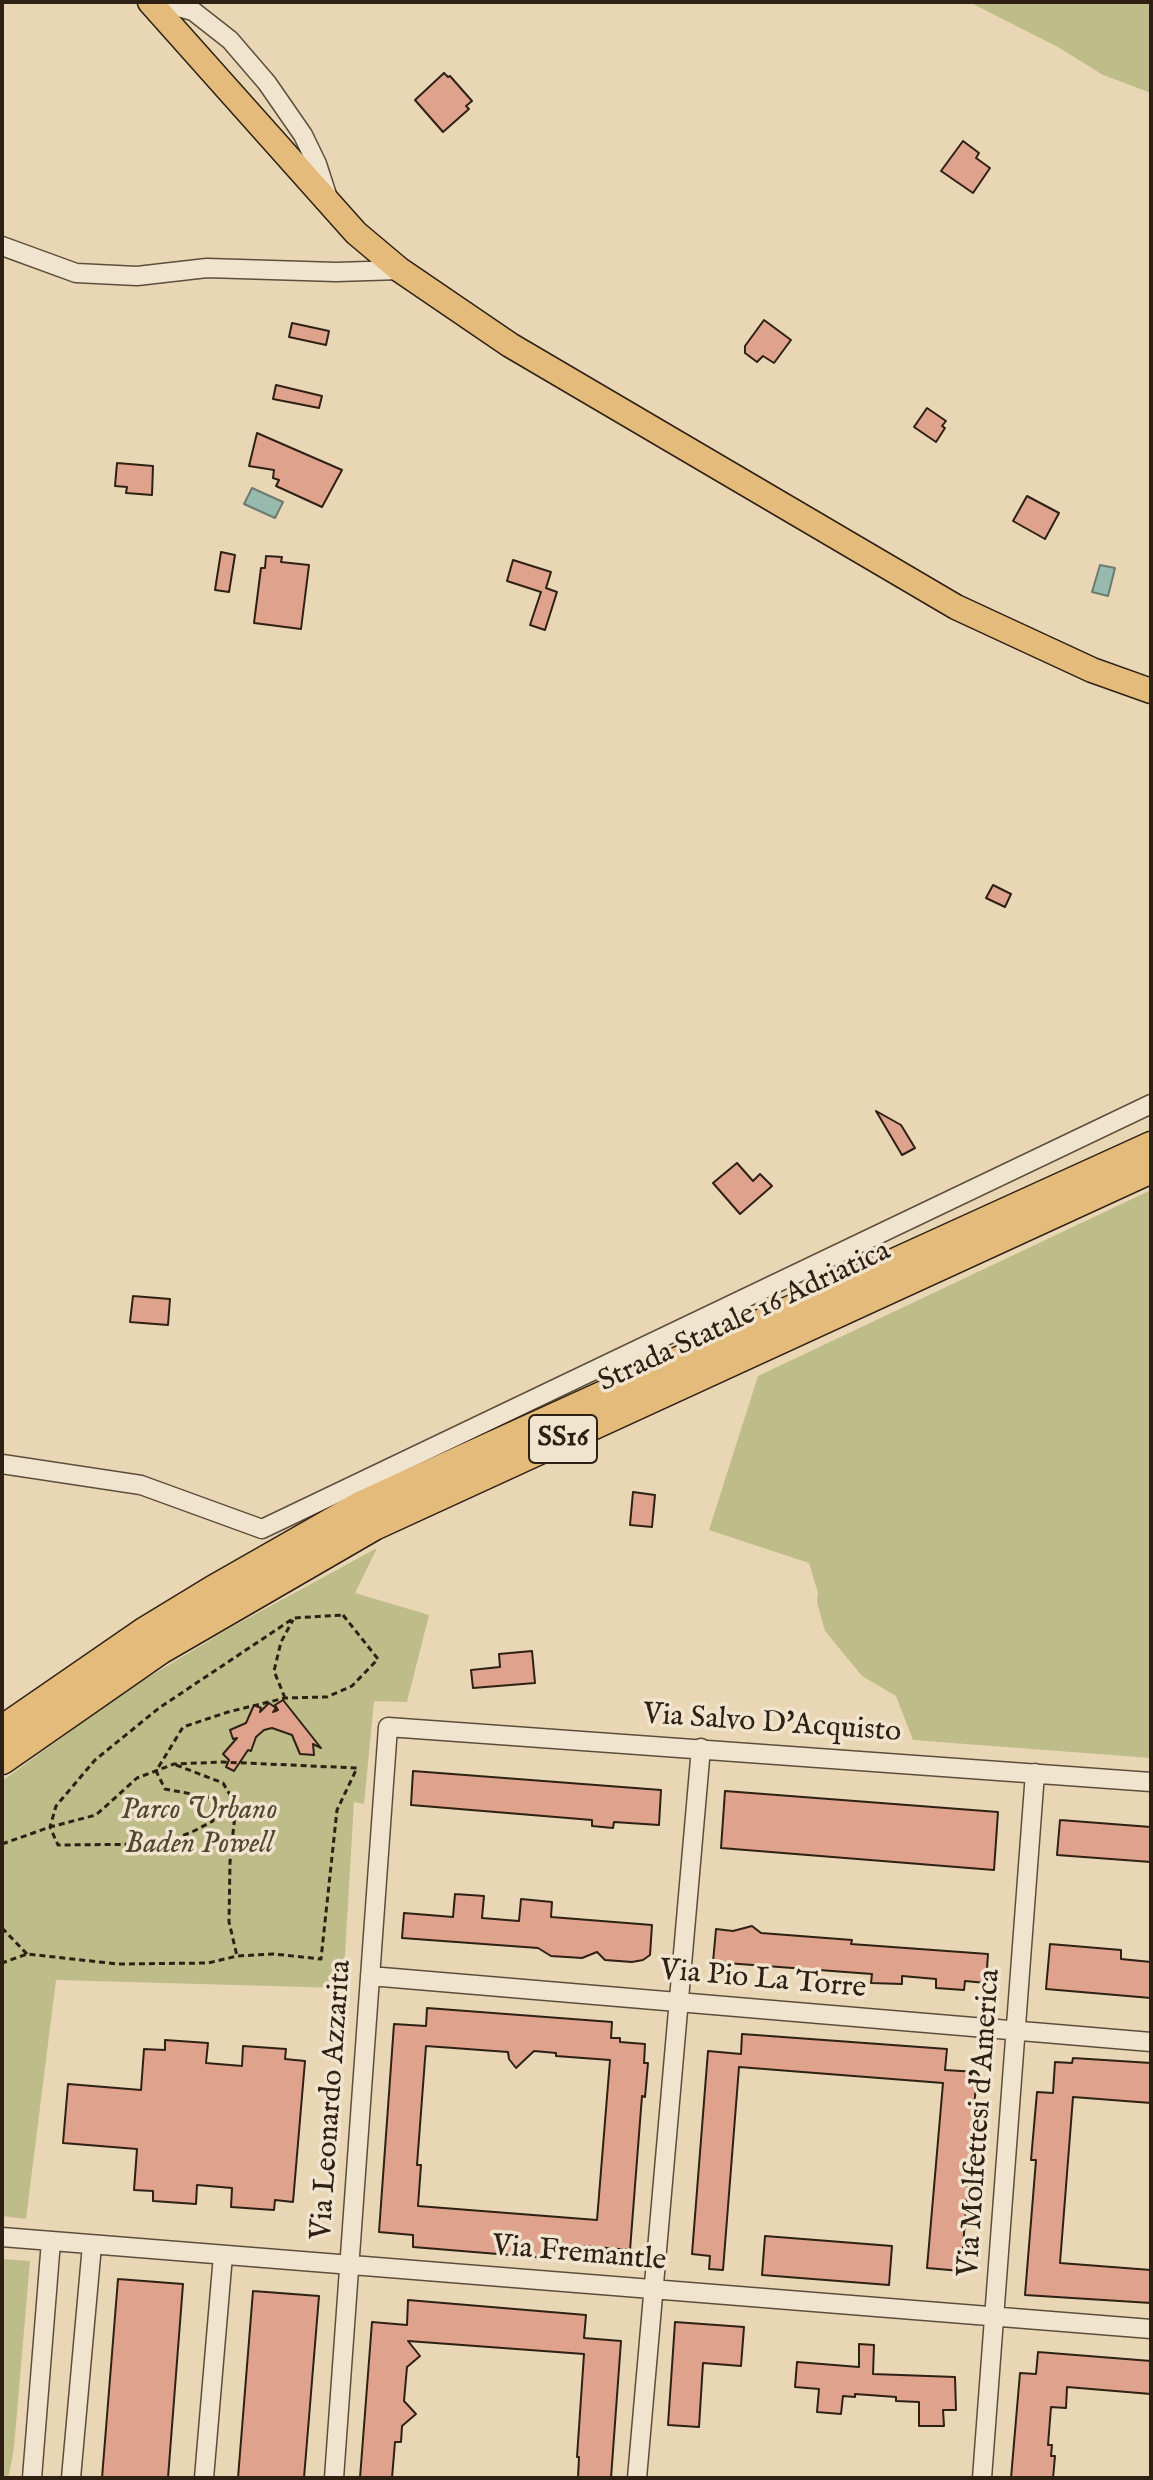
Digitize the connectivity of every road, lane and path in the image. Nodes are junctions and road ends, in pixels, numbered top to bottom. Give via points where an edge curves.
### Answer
1 (150, 2) edge
2 (160, 2) edge
3 (330, 205) junction
4 (2, 246) edge
5 (400, 270) junction
6 (1151, 691) edge
7 (1151, 1104) edge
8 (1151, 1146) edge
9 (1151, 1169) edge
10 (2, 1464) edge
11 (294, 1618) junction
12 (285, 1698) junction
13 (388, 1727) joint
14 (2, 1730) edge
15 (701, 1748) junction
16 (2, 1760) edge
17 (174, 1764) junction
18 (156, 1771) junction
19 (1035, 1773) junction
20 (1151, 1782) edge
21 (50, 1827) junction
22 (2, 1844) edge
23 (2, 1928) edge
24 (27, 1954) junction
25 (237, 1956) junction
26 (2, 1963) edge
27 (370, 1976) junction
28 (678, 2002) junction
29 (1016, 2031) junction
30 (1151, 2042) edge
31 (2, 2237) edge
32 (51, 2241) junction
33 (92, 2245) junction
34 (223, 2255) junction
35 (349, 2265) junction
36 (653, 2289) junction
37 (994, 2317) junction
38 (1151, 2329) edge
39 (32, 2478) edge
40 (71, 2478) edge
41 (204, 2478) edge
42 (334, 2478) edge
43 (637, 2478) edge
44 (982, 2478) edge

1 - 3 main road
2 - 3 street via 193,11 230,40 267,83 303,135
3 - 5 main road
4 - 5 street via 76,273
5 - 6 main road via 510,345 956,607 1092,670
7 - 10 street via 262,1529 141,1485
8 - 14 highway, Strada Statale 16 Adriatica / SS16 via 362,1505 144,1632
9 - 16 highway, Strada Statale 16 Adriatica / SS16 via 374,1526 160,1650
11 - 12 path via 274,1671
11 - 12 path via 343,1615 378,1659 352,1686 327,1697
11 - 21 path via 159,1708 95,1760 56,1806
12 - 18 path via 183,1727
13 - 15 street, Via Salvo D'Acquisto
13 - 27 street, Via Leonardo Azzarita
15 - 19 street, Via Salvo D'Acquisto
15 - 28 street
17 - 18 path
17 - 25 path via 223,1783 236,1805 229,1922
17 - 25 path via 357,1768 337,1810 321,1959
18 - 21 path via 137,1778 96,1815
18 - 21 path via 165,1789 213,1798 213,1821 160,1844 58,1845
19 - 20 street, Via Salvo D'Acquisto
19 - 29 street, Via Molfettesi d'America
21 - 22 path
23 - 24 path
24 - 25 path via 118,1964 208,1963
24 - 26 path
27 - 28 street, Via Pio La Torre
27 - 35 street, Via Leonardo Azzarita
28 - 29 street, Via Pio La Torre
28 - 36 street
29 - 30 street, Via Pio La Torre
29 - 37 street, Via Molfettesi d'America
31 - 32 street, Via Fremantle
32 - 33 street, Via Fremantle
32 - 39 street
33 - 34 street, Via Fremantle
33 - 40 street
34 - 35 street, Via Fremantle
34 - 41 street
35 - 36 street, Via Fremantle
35 - 42 street, Via Leonardo Azzarita
36 - 37 street, Via Fremantle
36 - 43 street
37 - 38 street, Via Fremantle
37 - 44 street, Via Molfettesi d'America

